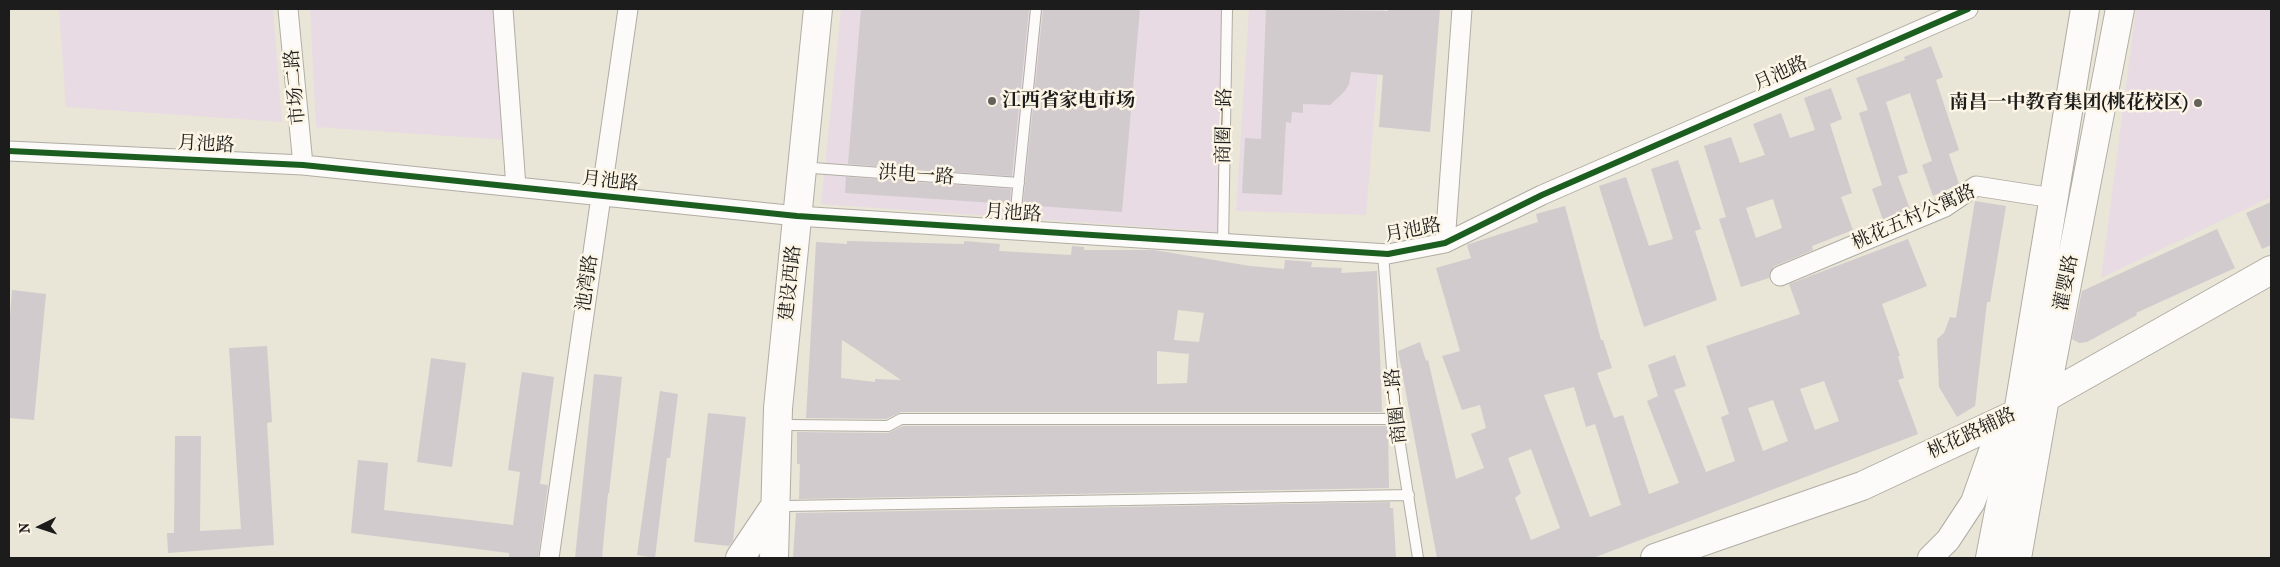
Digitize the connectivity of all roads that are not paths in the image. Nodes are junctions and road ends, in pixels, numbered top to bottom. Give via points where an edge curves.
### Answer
1 (288, 9) edge
2 (503, 9) edge
3 (628, 9) edge
4 (818, 9) edge
5 (829, 9) edge
6 (1036, 9) edge
7 (1227, 9) edge
8 (1462, 9) edge
9 (1968, 9) edge
10 (2085, 9) edge
11 (2120, 9) edge
12 (9, 151) edge
13 (303, 165) junction
14 (813, 168) junction
15 (1019, 183) junction
16 (516, 187) junction
17 (600, 196) junction
18 (2054, 198) junction
19 (803, 216) junction
20 (1014, 230) junction
21 (1224, 243) junction
22 (1445, 243) junction
23 (1384, 254) junction
24 (2271, 270) edge
25 (1780, 276) dead end
26 (2045, 398) junction
27 (2010, 417) junction
28 (1396, 419) junction
29 (790, 425) junction
30 (1409, 495) junction
31 (781, 506) junction
32 (2021, 551) edge
33 (1667, 556) edge
34 (549, 558) edge
35 (740, 558) edge
36 (774, 558) edge
37 (785, 558) edge
38 (1418, 558) edge
39 (1930, 558) edge
40 (1990, 558) edge

1 - 13 street, 市场二路
2 - 16 street
3 - 17 street, 池湾路
4 - 19 main road, 建设西路
5 - 14 main road, 建设西路
6 - 15 lane
7 - 21 lane, 商圈一路
8 - 22 street
9 - 22 street, 月池路 via 1542,195
10 - 18 main road, 灌婴路
11 - 26 main road, 灌婴路
12 - 13 street, 月池路
13 - 16 street, 月池路
14 - 15 lane, 洪电一路
14 - 19 main road, 建设西路
15 - 20 lane
16 - 17 street, 月池路
17 - 19 street, 月池路
17 - 34 street, 池湾路
18 - 25 street, 桃花五村公寓路 via 1976,186 1945,207
18 - 27 main road, 灌婴路
19 - 20 street, 月池路
19 - 29 main road, 建设西路
19 - 31 main road, 建设西路 via 778,408
20 - 21 street, 月池路
21 - 23 street, 月池路
22 - 23 street, 月池路
23 - 28 lane, 商圈二路
24 - 26 main road, 桃花路辅路
26 - 27 main road, 桃花路辅路
26 - 32 main road, 灌婴路
27 - 33 main road, 桃花路辅路 via 1862,486
27 - 39 street via 1973,502 1948,540
27 - 40 main road, 灌婴路
28 - 29 lane via 901,419 888,426
28 - 30 lane, 商圈二路
29 - 31 main road, 建设西路
30 - 31 lane
30 - 38 lane, 商圈二路
31 - 35 main road
31 - 36 main road, 建设西路
31 - 37 main road, 建设西路

